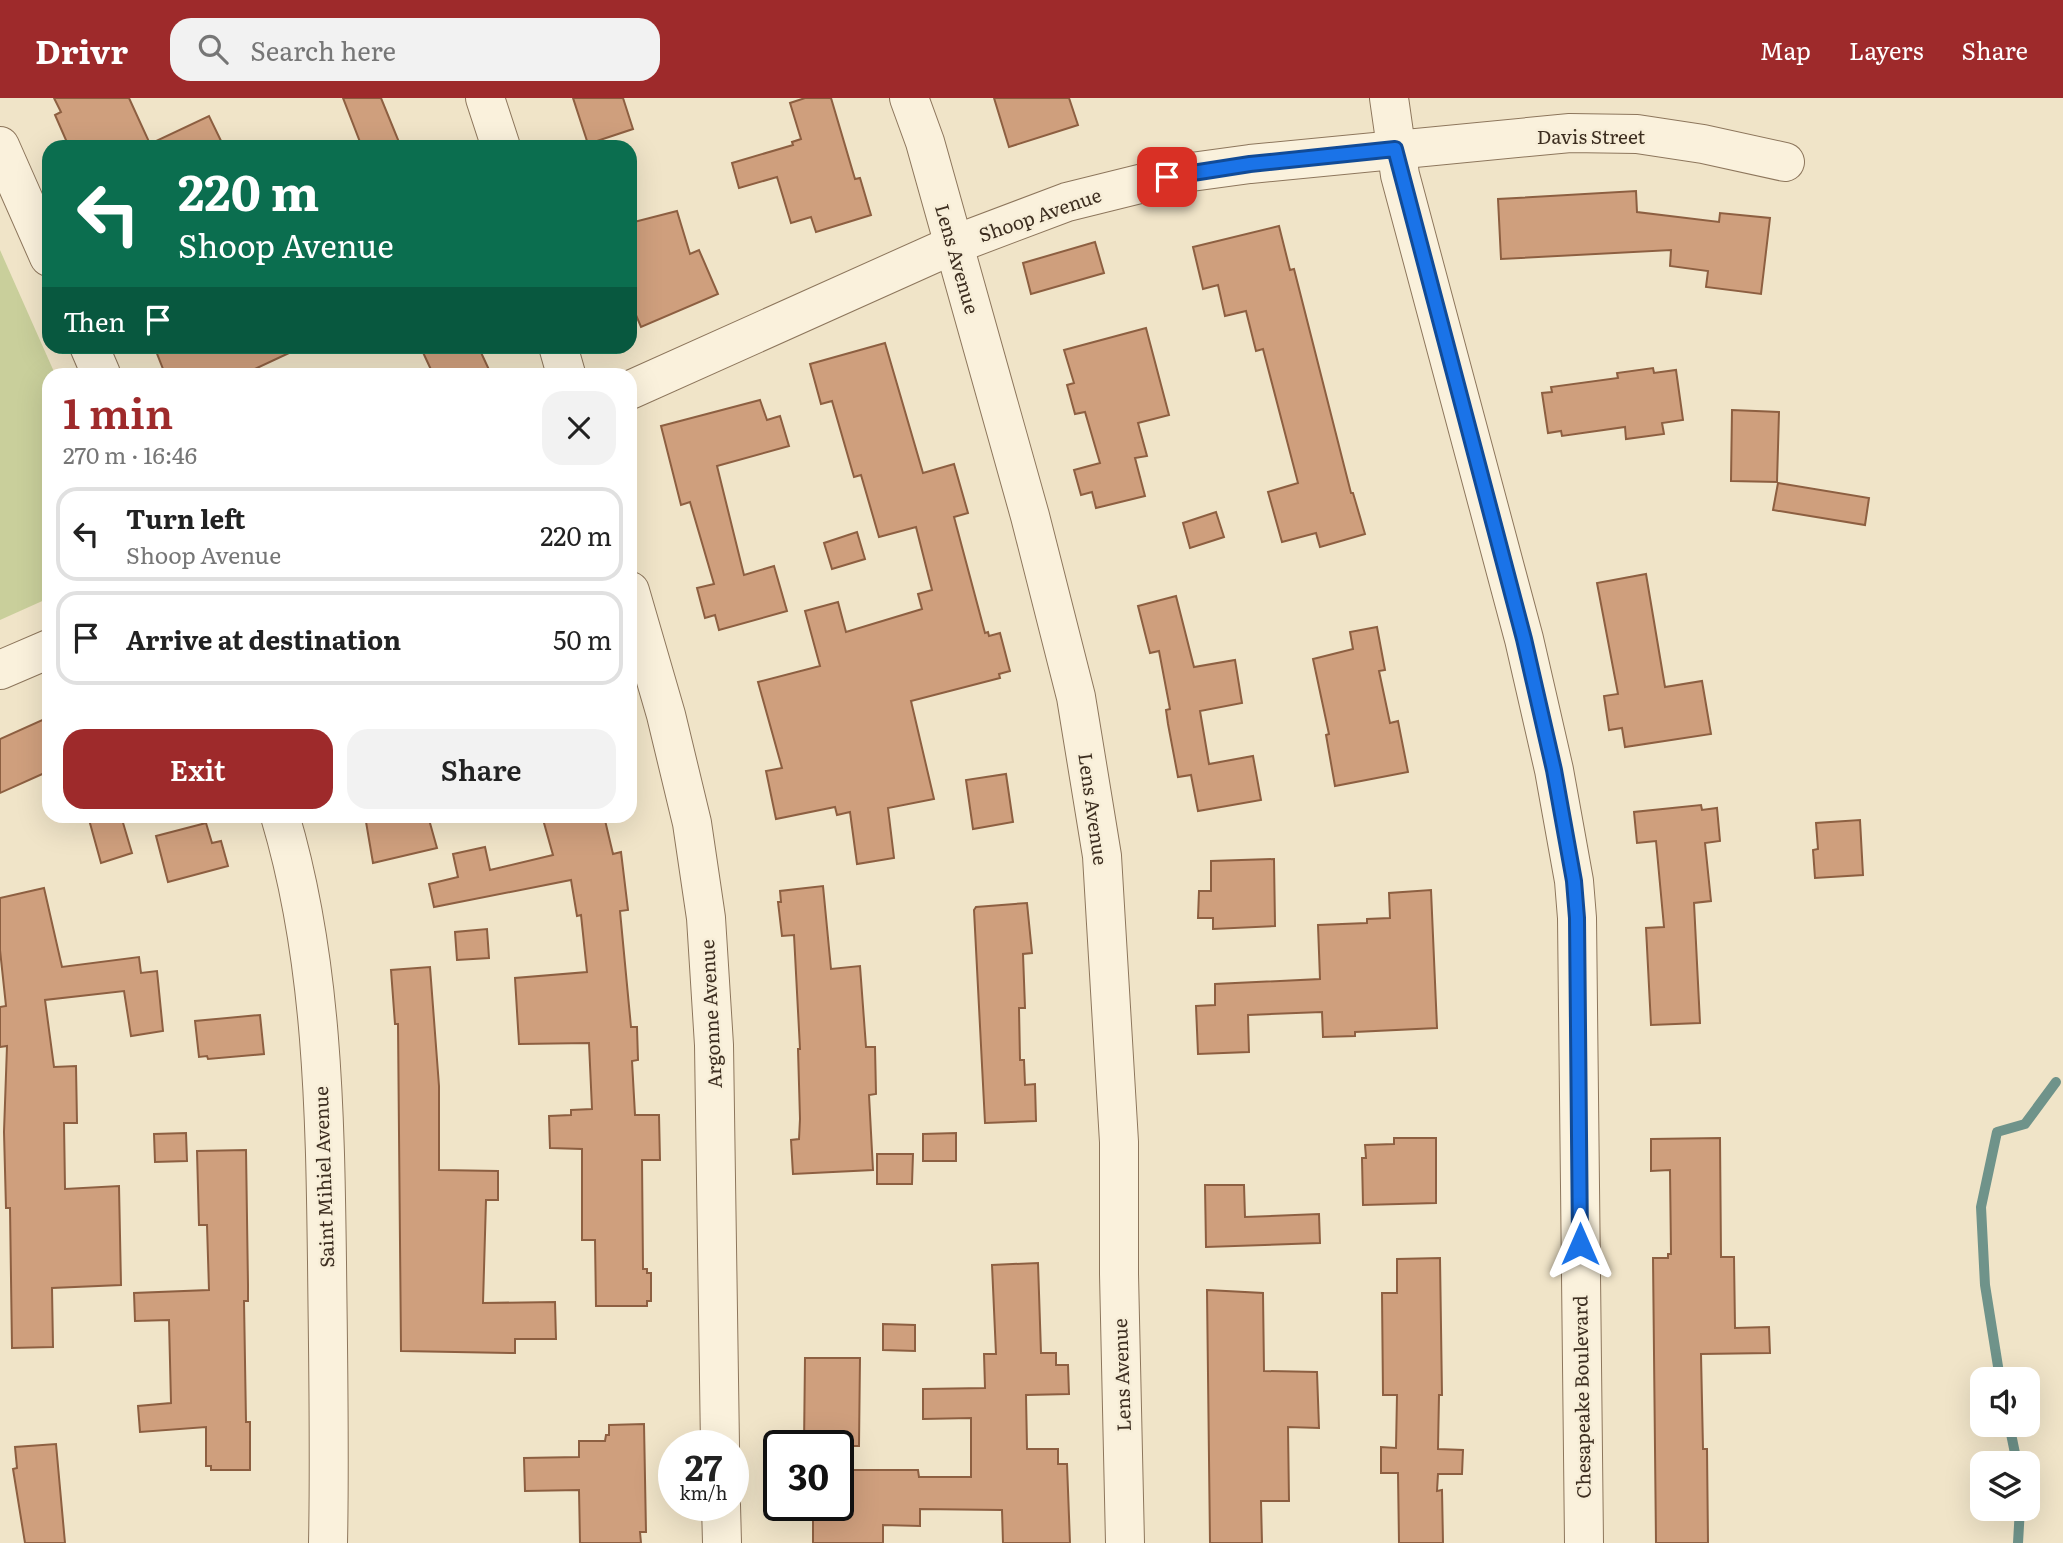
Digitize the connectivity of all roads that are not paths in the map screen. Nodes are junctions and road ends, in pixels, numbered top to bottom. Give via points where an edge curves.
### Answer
1 (485, 98) edge
2 (909, 98) edge
3 (1388, 98) edge
4 (499, 140) edge
5 (0, 146) edge
6 (1395, 149) junction
7 (1785, 162) dead end
8 (42, 241) edge
9 (953, 245) junction
10 (637, 387) edge
11 (637, 615) edge
12 (42, 652) edge
13 (0, 670) edge
14 (283, 823) edge
15 (720, 1430) edge
16 (721, 1521) edge
17 (328, 1543) edge
18 (722, 1543) edge
19 (1125, 1543) edge
20 (1584, 1543) edge

1 - 4 street
2 - 9 street, Lens Avenue
3 - 6 street, Chesapeake Boulevard
5 - 8 street
6 - 7 street, Davis Street via 1570,132 1637,134
6 - 9 street, Shoop Avenue via 1149,180 1067,202
6 - 20 street, Chesapeake Boulevard via 1524,639 1574,881
9 - 10 street, Shoop Avenue
9 - 19 street, Lens Avenue via 1076,697 1102,856 1119,1142
11 - 15 street, Argonne Avenue via 689,810 706,918 714,1045
12 - 13 street
14 - 17 street, Saint Mihiel Avenue via 310,945 321,1066 326,1165
16 - 18 street

